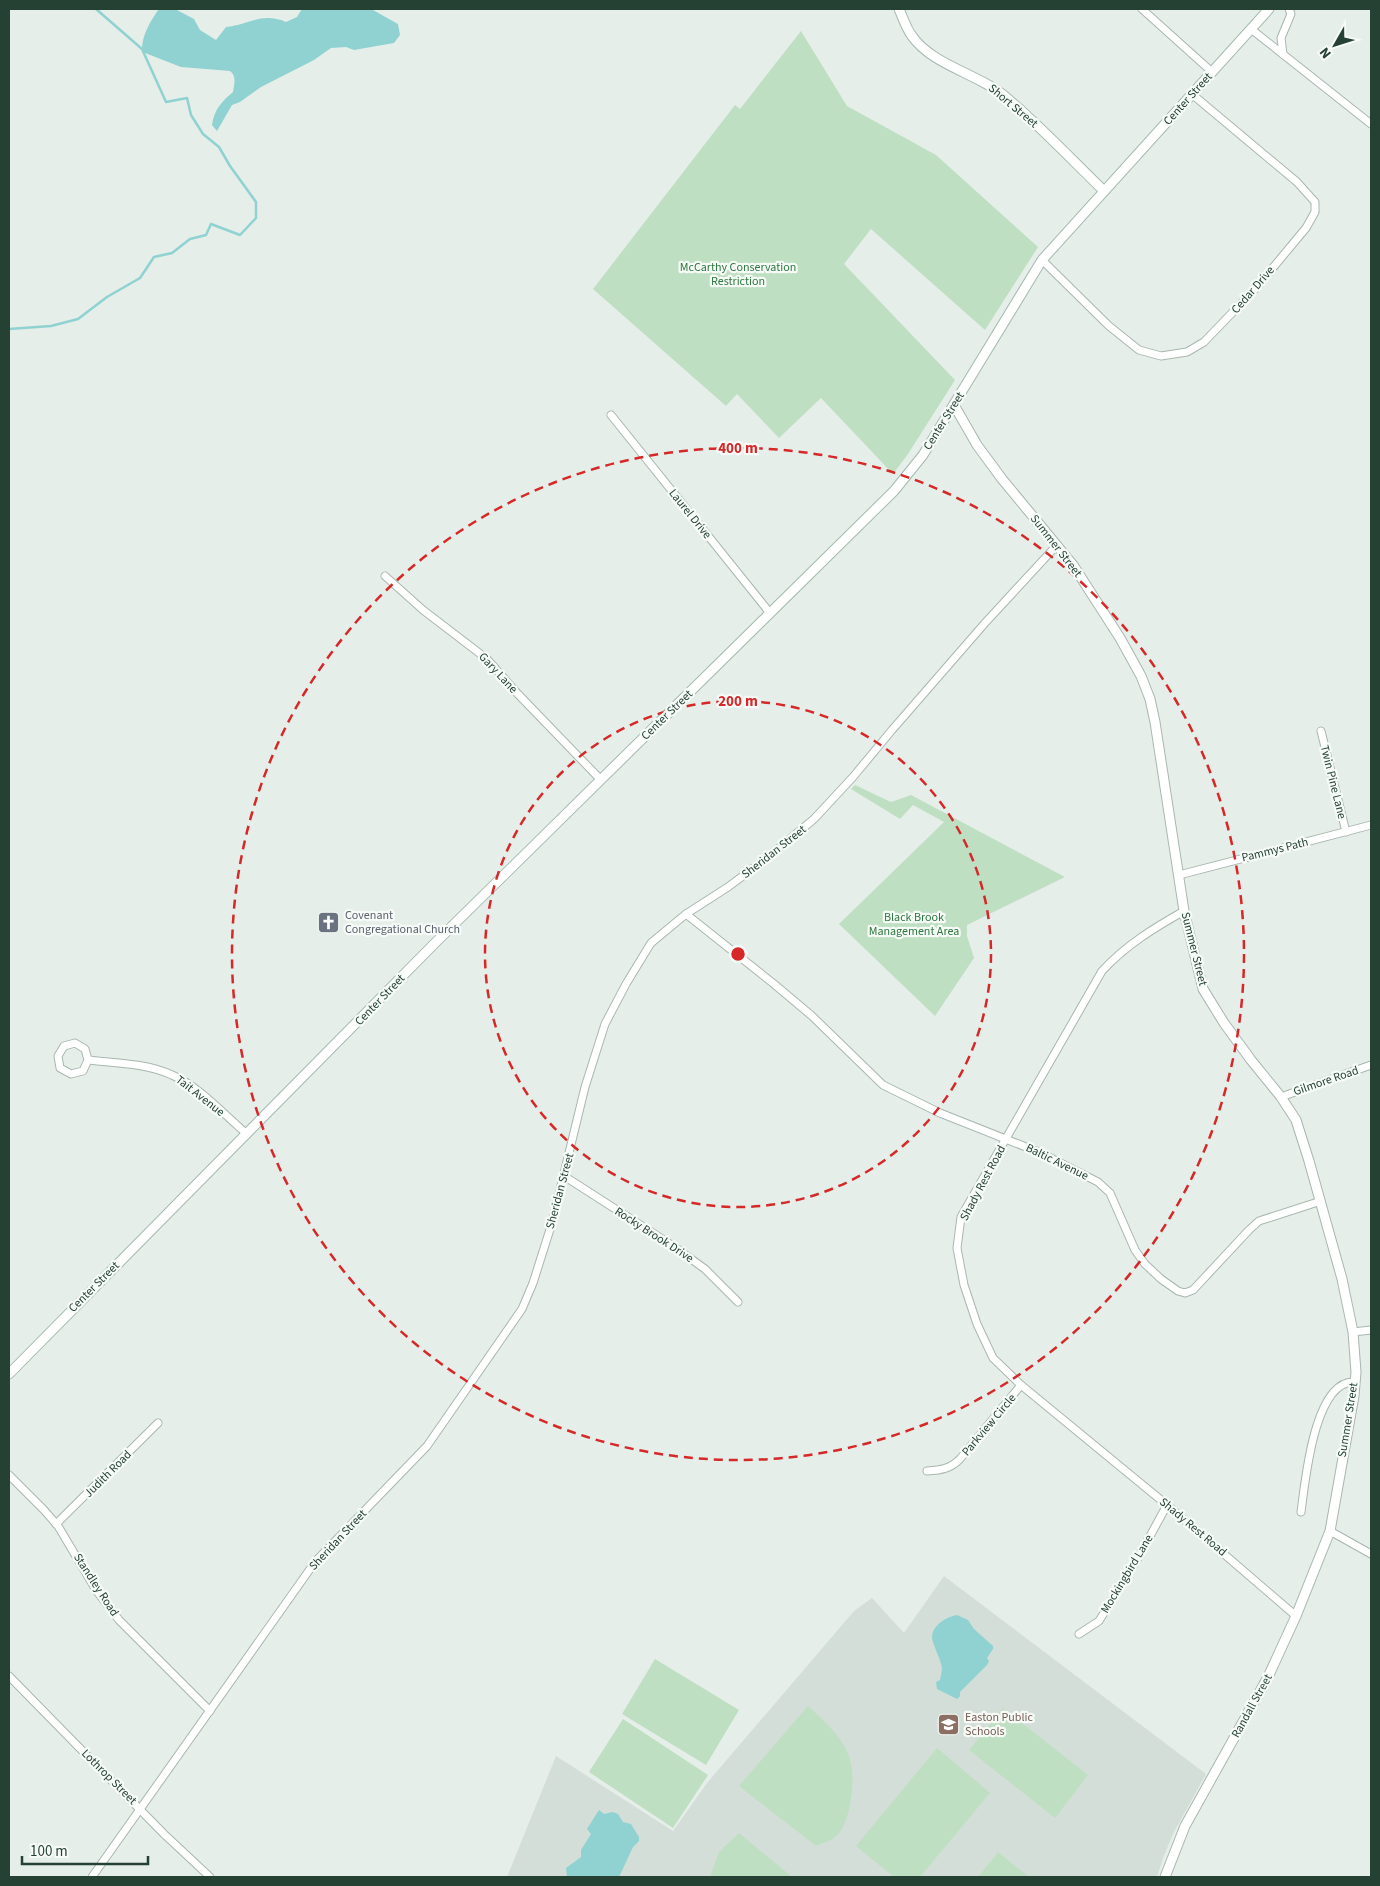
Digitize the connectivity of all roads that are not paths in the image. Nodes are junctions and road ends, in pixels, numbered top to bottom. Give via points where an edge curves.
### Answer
1 (899, 9) edge
2 (1142, 9) edge
3 (1269, 9) edge
4 (1289, 9) edge
5 (1251, 29) junction
6 (1283, 54) junction
7 (1212, 72) junction
8 (1193, 95) junction
9 (1371, 124) edge
10 (1104, 190) junction
11 (1042, 260) junction
12 (954, 405) junction
13 (611, 415) dead end
14 (1057, 545) junction
15 (385, 576) dead end
16 (770, 613) junction
17 (1321, 731) dead end
18 (600, 780) junction
19 (1371, 825) edge
20 (1346, 832) junction
21 (1179, 875) junction
22 (1184, 911) junction
23 (686, 914) junction
24 (88, 1060) junction
25 (1371, 1065) edge
26 (1281, 1097) junction
27 (247, 1134) junction
28 (1006, 1138) junction
29 (564, 1176) junction
30 (1321, 1201) junction
31 (738, 1302) dead end
32 (1371, 1330) edge
33 (1353, 1332) junction
34 (9, 1374) edge
35 (1355, 1382) junction
36 (1021, 1385) junction
37 (158, 1423) dead end
38 (927, 1471) dead end
39 (9, 1475) edge
40 (1168, 1504) junction
41 (1301, 1512) dead end
42 (56, 1524) junction
43 (1330, 1531) junction
44 (1371, 1554) edge
45 (1296, 1616) junction
46 (1079, 1634) dead end
47 (9, 1676) edge
48 (210, 1711) junction
49 (140, 1808) junction
50 (92, 1877) edge
51 (210, 1877) edge
52 (1165, 1877) edge

1 - 10 main road, Short Street via 907,29 921,46 1007,97
2 - 7 street
3 - 5 main road, Center Street
4 - 6 street via 1291,14 1281,38
5 - 6 street
5 - 7 main road, Center Street
6 - 9 street
7 - 8 main road, Center Street
8 - 10 main road, Center Street
8 - 11 street, Cedar Drive via 1297,182 1315,202 1315,212 1306,228 1256,288 1204,342 1187,352 1161,356 1139,350
10 - 11 main road, Center Street
11 - 12 main road, Center Street
12 - 14 main road, Summer Street via 1002,479
12 - 16 main road, Center Street via 894,491
13 - 16 street, Laurel Drive
14 - 21 main road, Summer Street via 1120,638 1149,696
14 - 23 street, Sheridan Street via 814,819 728,888
15 - 18 street, Gary Lane via 487,659
16 - 18 main road, Center Street
17 - 20 street, Twin Pine Lane
18 - 27 main road, Center Street
19 - 20 street, Pammys Path
20 - 21 street, Pammys Path
21 - 22 main road, Summer Street
22 - 26 main road, Summer Street via 1204,989 1224,1023
22 - 28 street, Shady Rest Road via 1139,938 1102,971
23 - 28 street, Baltic Avenue via 804,1010 883,1085 940,1113
23 - 29 street, Sheridan Street via 651,943 605,1024
24 - 24 street via 83,1071 71,1074 60,1068 58,1056 64,1046 75,1043 85,1049
24 - 27 street, Tait Avenue via 145,1067 171,1074 195,1089
25 - 26 street, Gilmore Road
26 - 30 main road, Summer Street via 1296,1120
27 - 34 main road, Center Street
28 - 30 street, Baltic Avenue via 1098,1182 1110,1193 1134,1250 1161,1279 1185,1294 1205,1279 1259,1221
28 - 36 street, Shady Rest Road via 961,1217 957,1248 976,1324 993,1358
29 - 31 street, Rocky Brook Drive via 705,1268
29 - 48 street, Sheridan Street via 533,1283 508,1332 427,1446 315,1562
30 - 33 main road, Summer Street
32 - 33 street
33 - 35 main road, Summer Street
35 - 41 street via 1341,1386 1326,1402 1308,1456
35 - 43 main road, Summer Street
36 - 38 street, Parkview Circle via 960,1459 944,1470
36 - 40 street, Shady Rest Road
37 - 42 street, Judith Road
39 - 42 street, Standley Road
40 - 45 street, Shady Rest Road
40 - 46 street, Mockingbird Lane via 1100,1621
42 - 48 street, Standley Road via 96,1590 119,1620
43 - 44 street
43 - 45 main road, Randall Street
45 - 52 main road, Randall Street via 1268,1678 1185,1826
47 - 49 street, Lothrop Street
48 - 49 street, Sheridan Street
49 - 50 street, Sheridan Street
49 - 51 street, Lothrop Street

